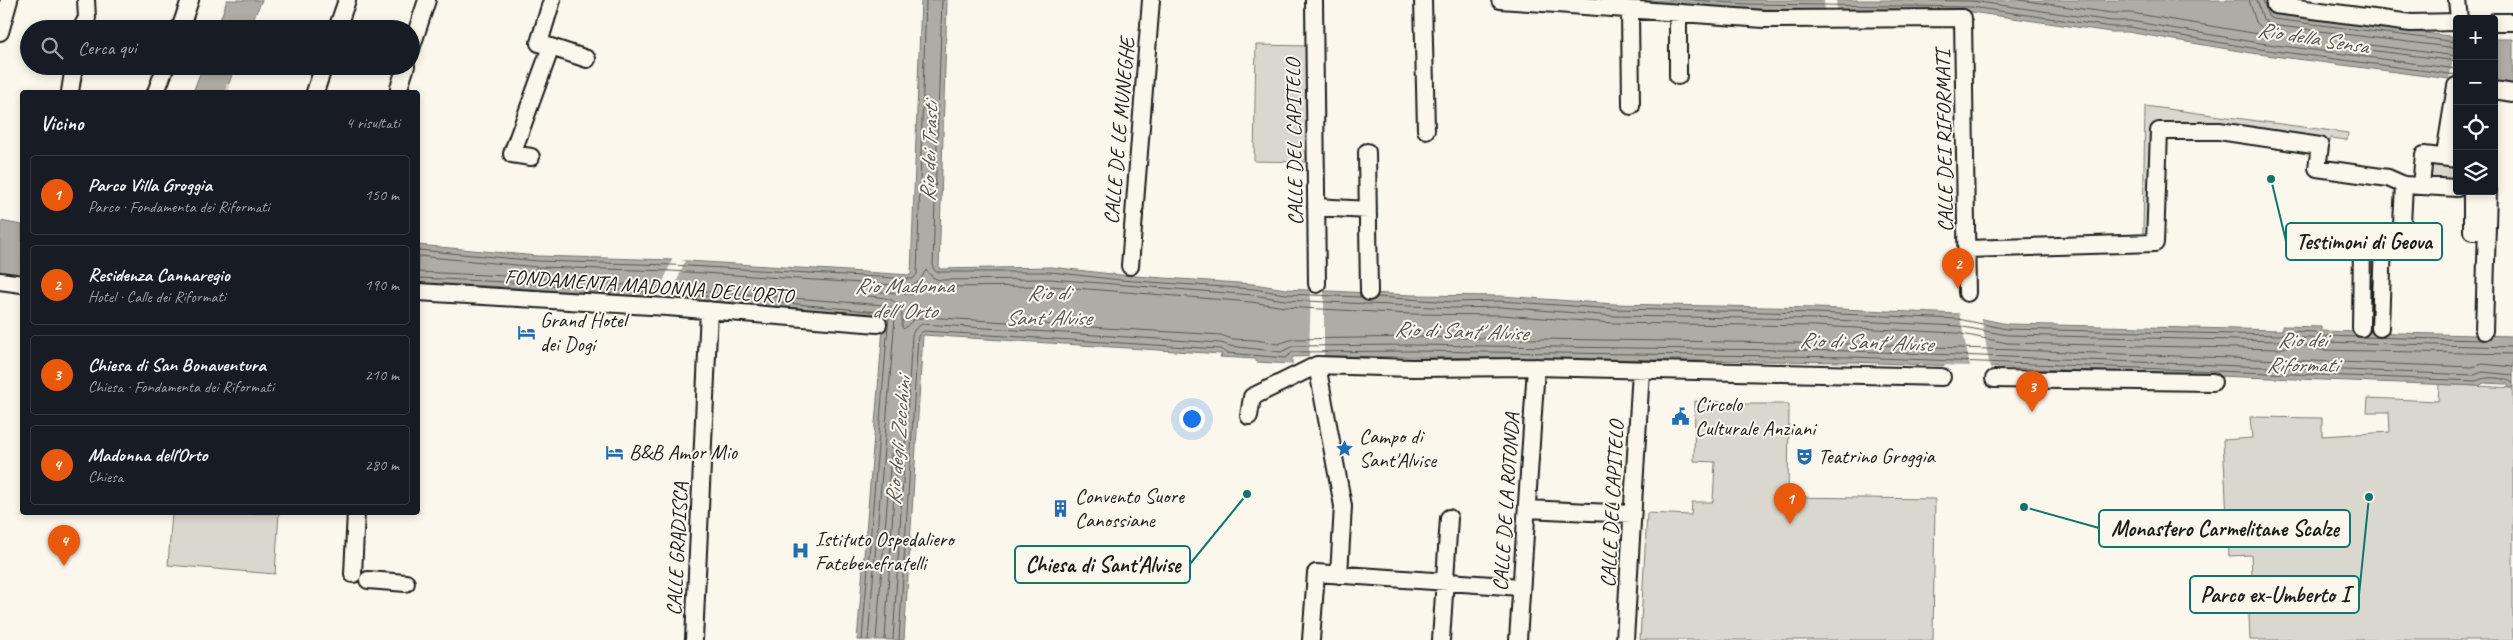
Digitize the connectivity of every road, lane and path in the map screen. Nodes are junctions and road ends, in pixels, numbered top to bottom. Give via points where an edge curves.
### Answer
1 (9, 0) edge
2 (86, 0) edge
3 (190, 0) edge
4 (348, 0) edge
5 (427, 0) edge
6 (552, 0) edge
7 (1151, 0) edge
8 (1314, 0) edge
9 (1423, 0) edge
10 (1500, 0) edge
11 (2457, 0) edge
12 (2292, 4) edge
13 (2275, 5) dead end
14 (1630, 10) junction
15 (1678, 13) junction
16 (2459, 15) edge
17 (86, 20) edge
18 (183, 20) edge
19 (340, 20) edge
20 (420, 21) edge
21 (2453, 22) edge
22 (2498, 22) edge
23 (2513, 22) edge
24 (0, 32) edge
25 (551, 47) junction
26 (587, 58) dead end
27 (73, 75) edge
28 (163, 75) edge
29 (321, 75) edge
30 (403, 75) edge
31 (1678, 76) dead end
32 (399, 88) dead end
33 (70, 90) edge
34 (157, 90) edge
35 (316, 90) edge
36 (2498, 91) edge
37 (2513, 93) edge
38 (2455, 105) edge
39 (1631, 106) dead end
40 (1426, 130) dead end
41 (1367, 152) dead end
42 (2452, 154) edge
43 (531, 158) dead end
44 (2404, 185) junction
45 (2421, 186) junction
46 (2453, 188) edge
47 (2472, 195) edge
48 (2488, 195) edge
49 (1316, 207) junction
50 (1368, 210) junction
51 (2487, 232) junction
52 (2383, 243) junction
53 (1967, 249) junction
54 (1130, 266) dead end
55 (0, 281) edge
56 (20, 284) edge
57 (1317, 284) dead end
58 (420, 292) edge
59 (1369, 292) dead end
60 (1967, 293) dead end
61 (709, 310) junction
62 (878, 324) dead end
63 (2484, 331) dead end
64 (1317, 365) junction
65 (1536, 367) junction
66 (1641, 370) junction
67 (1942, 377) dead end
68 (1994, 379) dead end
69 (2213, 382) dead end
70 (1249, 416) dead end
71 (1527, 509) junction
72 (1632, 514) junction
73 (356, 515) edge
74 (1449, 518) dead end
75 (1338, 575) junction
76 (1445, 582) junction
77 (406, 583) dead end
78 (1522, 587) junction
79 (694, 640) edge
80 (1311, 640) edge
81 (1442, 640) edge
82 (1518, 640) edge
83 (1625, 640) edge

1 - 24 street
2 - 17 street
3 - 18 street
4 - 19 street
5 - 20 street
6 - 25 street via 539,43
7 - 54 street, CALLE DE LE MUNEGHE
8 - 49 street, CALLE DEL CAPITELO
9 - 40 street
10 - 14 street
11 - 16 street
12 - 13 street
12 - 21 street via 2411,22
14 - 15 street
14 - 39 street
15 - 31 street
15 - 53 street, CALLE DEI RIFORMATI via 1817,20 1963,18
22 - 23 street
25 - 26 street
25 - 43 street via 512,154
27 - 33 street
28 - 34 street
29 - 35 street
30 - 32 street
36 - 37 street
38 - 42 street
41 - 50 street
42 - 45 street via 2424,155
44 - 45 street
44 - 52 street via 2401,244
44 - 53 street via 2388,178 2317,168 2320,146 2219,131 2159,131 2155,243
45 - 46 street
47 - 51 street via 2472,231
48 - 51 street
49 - 50 street
49 - 57 street, CALLE DEL CAPITELO
50 - 59 street
51 - 63 street
52 - 52 street via 2380,323 2361,322 2362,243
53 - 60 street, CALLE DEI RIFORMATI
55 - 56 street
58 - 61 street, FONDAMENTA MADONNA DELL'ORTO via 638,310
61 - 62 street, FONDAMENTA MADONNA DELL'ORTO
61 - 79 street, CALLE GRADISCA
64 - 65 street
64 - 70 street via 1252,397
64 - 75 street via 1344,506
65 - 66 street
65 - 71 street, CALLE DE LA ROTONDA
66 - 67 street
66 - 72 street, CALLE DEL CAPITELO
68 - 69 street
71 - 72 street
71 - 78 street, CALLE DE LA ROTONDA
72 - 83 street, CALLE DEL CAPITELO
73 - 77 street via 360,577
74 - 76 street
75 - 76 street
75 - 80 street via 1316,573
76 - 78 street
76 - 81 street
78 - 82 street, CALLE DE LA ROTONDA

